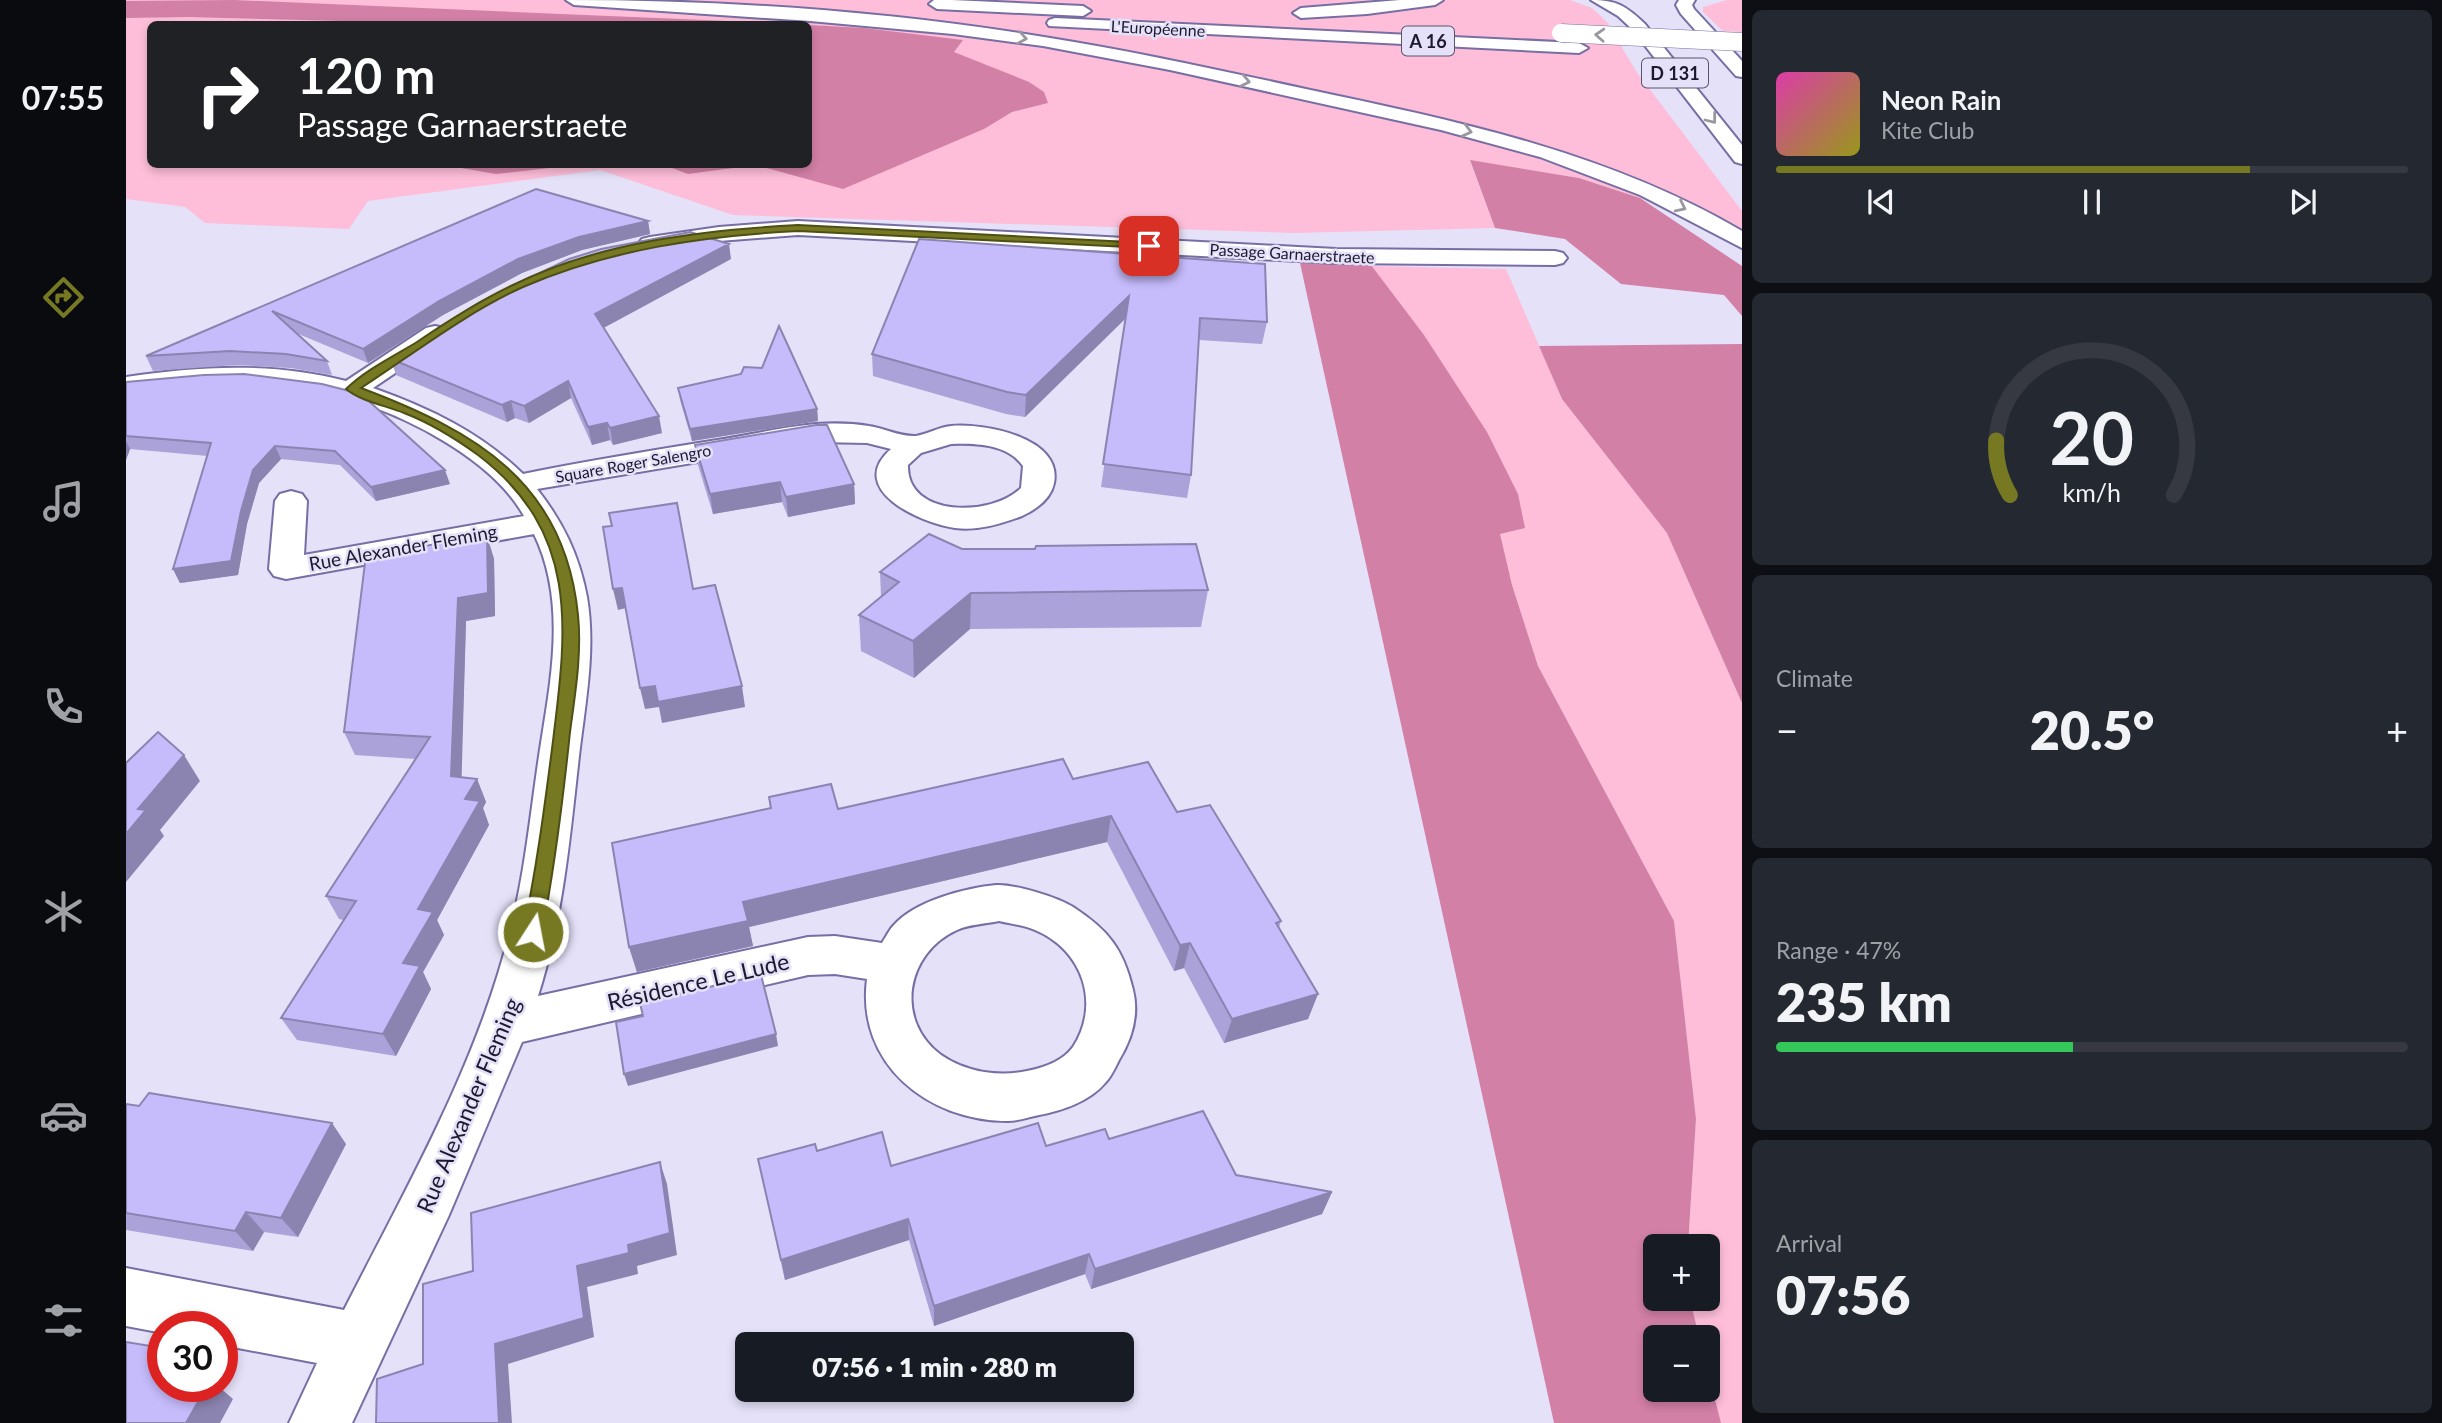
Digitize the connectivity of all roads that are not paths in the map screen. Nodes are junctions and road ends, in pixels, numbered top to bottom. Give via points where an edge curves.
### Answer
1 (574, 0) edge
2 (1435, 0) edge
3 (1599, 0) edge
4 (1687, 0) edge
5 (618, 2) junction
6 (1103, 7) dead end
7 (1286, 13) dead end
8 (1742, 42) edge
9 (1742, 56) edge
10 (1640, 57) dead end
11 (1742, 62) edge
12 (1742, 72) edge
13 (1742, 158) edge
14 (1742, 241) edge
15 (632, 248) edge
16 (1555, 258) dead end
17 (457, 320) edge
18 (126, 385) edge
19 (352, 389) junction
20 (914, 445) dead end
21 (519, 484) junction
22 (290, 501) dead end
23 (546, 522) junction
24 (893, 964) junction
25 (504, 1025) junction
26 (126, 1297) edge
27 (359, 1342) junction
28 (320, 1423) edge

1 - 5 main road, L'Européenne
2 - 7 main road
3 -> 13 main road, D 131 via 1639,27
4 - 12 main road, D 131 via 1686,11
5 - 9 main road, L'Européenne
5 -> 14 main road via 965,30 1260,84 1542,152 1643,189
8 -> 6 main road, L'Européenne / A 16, bridge via 930,4
10 - 11 main road
15 - 16 main road, Passage Garnaerstraete via 798,228 1336,256
17 - 19 main road
18 - 19 main road, Rue Alexander Fleming via 260,374
19 - 21 main road, Rue Alexander Fleming via 447,430
20 - 21 main road, Square Roger Salengro via 867,434 817,433
21 - 23 main road, Rue Alexander Fleming
22 - 23 main road, Rue Alexander Fleming via 286,569
23 - 25 main road, Rue Alexander Fleming via 565,578 571,657 547,859 533,932
24 - 24 main road via 886,995 899,1041 921,1068 971,1094 1029,1096 1065,1084 1092,1061 1108,1032 1114,1000 1099,956 1064,921 1032,907 999,903 949,911 915,933
24 - 25 main road, Résidence Le Lude via 835,955 808,956
25 - 27 main road, Rue Alexander Fleming via 441,1175
26 - 27 main road
27 - 28 main road, Rue Alexander Fleming

